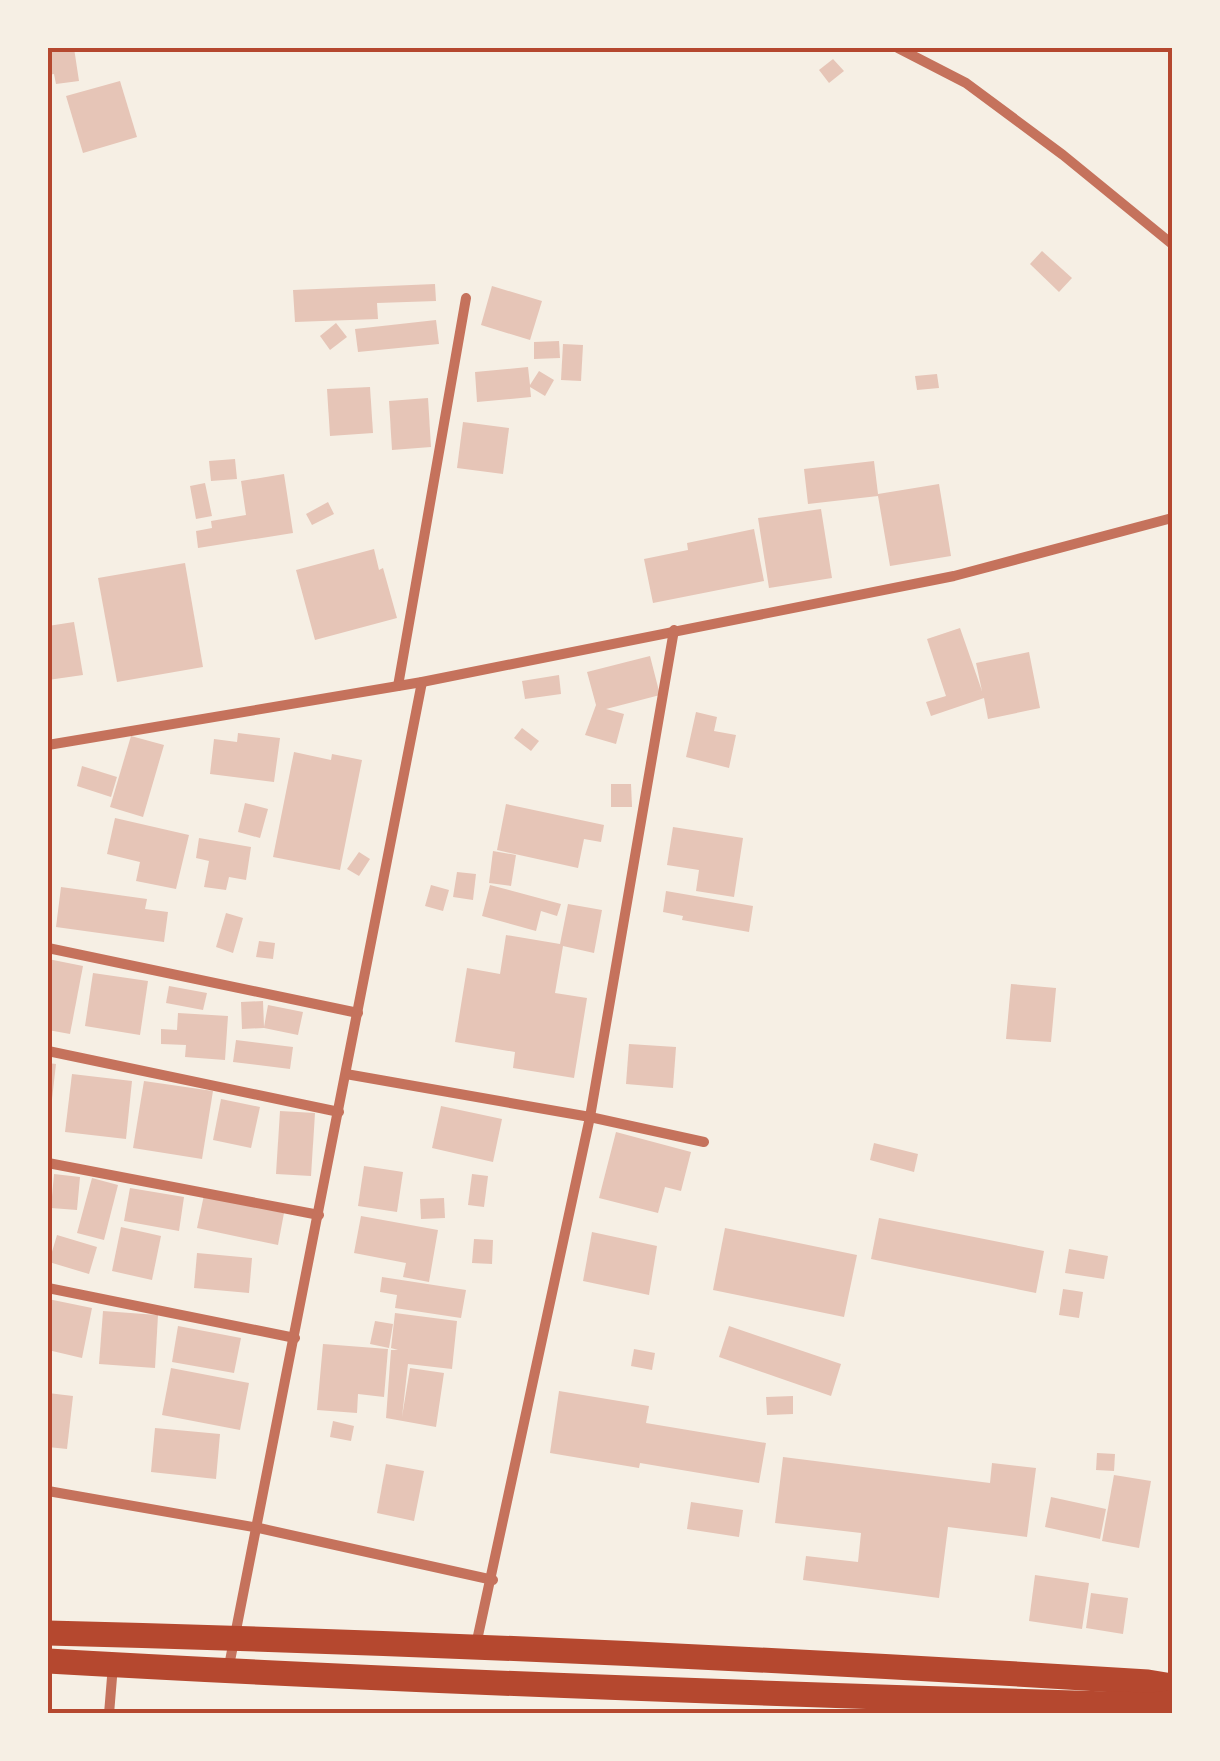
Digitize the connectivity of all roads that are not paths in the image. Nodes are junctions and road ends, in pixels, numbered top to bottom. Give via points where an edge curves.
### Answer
1 (898, 48) edge
2 (1172, 244) edge
3 (466, 298) dead end
4 (1172, 518) edge
5 (674, 630) junction
6 (422, 682) junction
7 (398, 686) junction
8 (48, 745) edge
9 (48, 948) edge
10 (358, 1013) junction
11 (48, 1051) edge
12 (346, 1074) junction
13 (339, 1112) junction
14 (590, 1117) junction
15 (704, 1142) dead end
16 (48, 1163) edge
17 (319, 1214) junction
18 (48, 1288) edge
19 (295, 1338) junction
20 (48, 1491) edge
21 (259, 1528) junction
22 (493, 1580) junction
23 (48, 1633) edge
24 (235, 1638) junction
25 (476, 1646) junction
26 (48, 1661) edge
27 (113, 1664) junction
28 (228, 1672) junction
29 (1172, 1686) edge
30 (1172, 1703) edge
31 (109, 1714) edge

1 - 2 street via 966,84
3 - 7 street
4 - 5 street via 954,576
5 - 6 street
5 - 14 street
6 - 7 street
6 - 10 street
7 - 8 street
9 - 10 street
10 - 12 street
11 - 13 street
12 - 13 street
12 - 14 street
13 - 17 street
14 - 15 street
14 - 22 street
16 - 17 street
17 - 19 street
18 - 19 street
19 - 21 street
20 - 21 street
21 - 22 street
21 - 24 street
22 - 25 street
23 - 24 main road
24 - 25 main road
24 - 28 street
25 - 29 main road
26 - 27 main road
27 - 28 main road
27 - 31 street
28 - 30 main road

